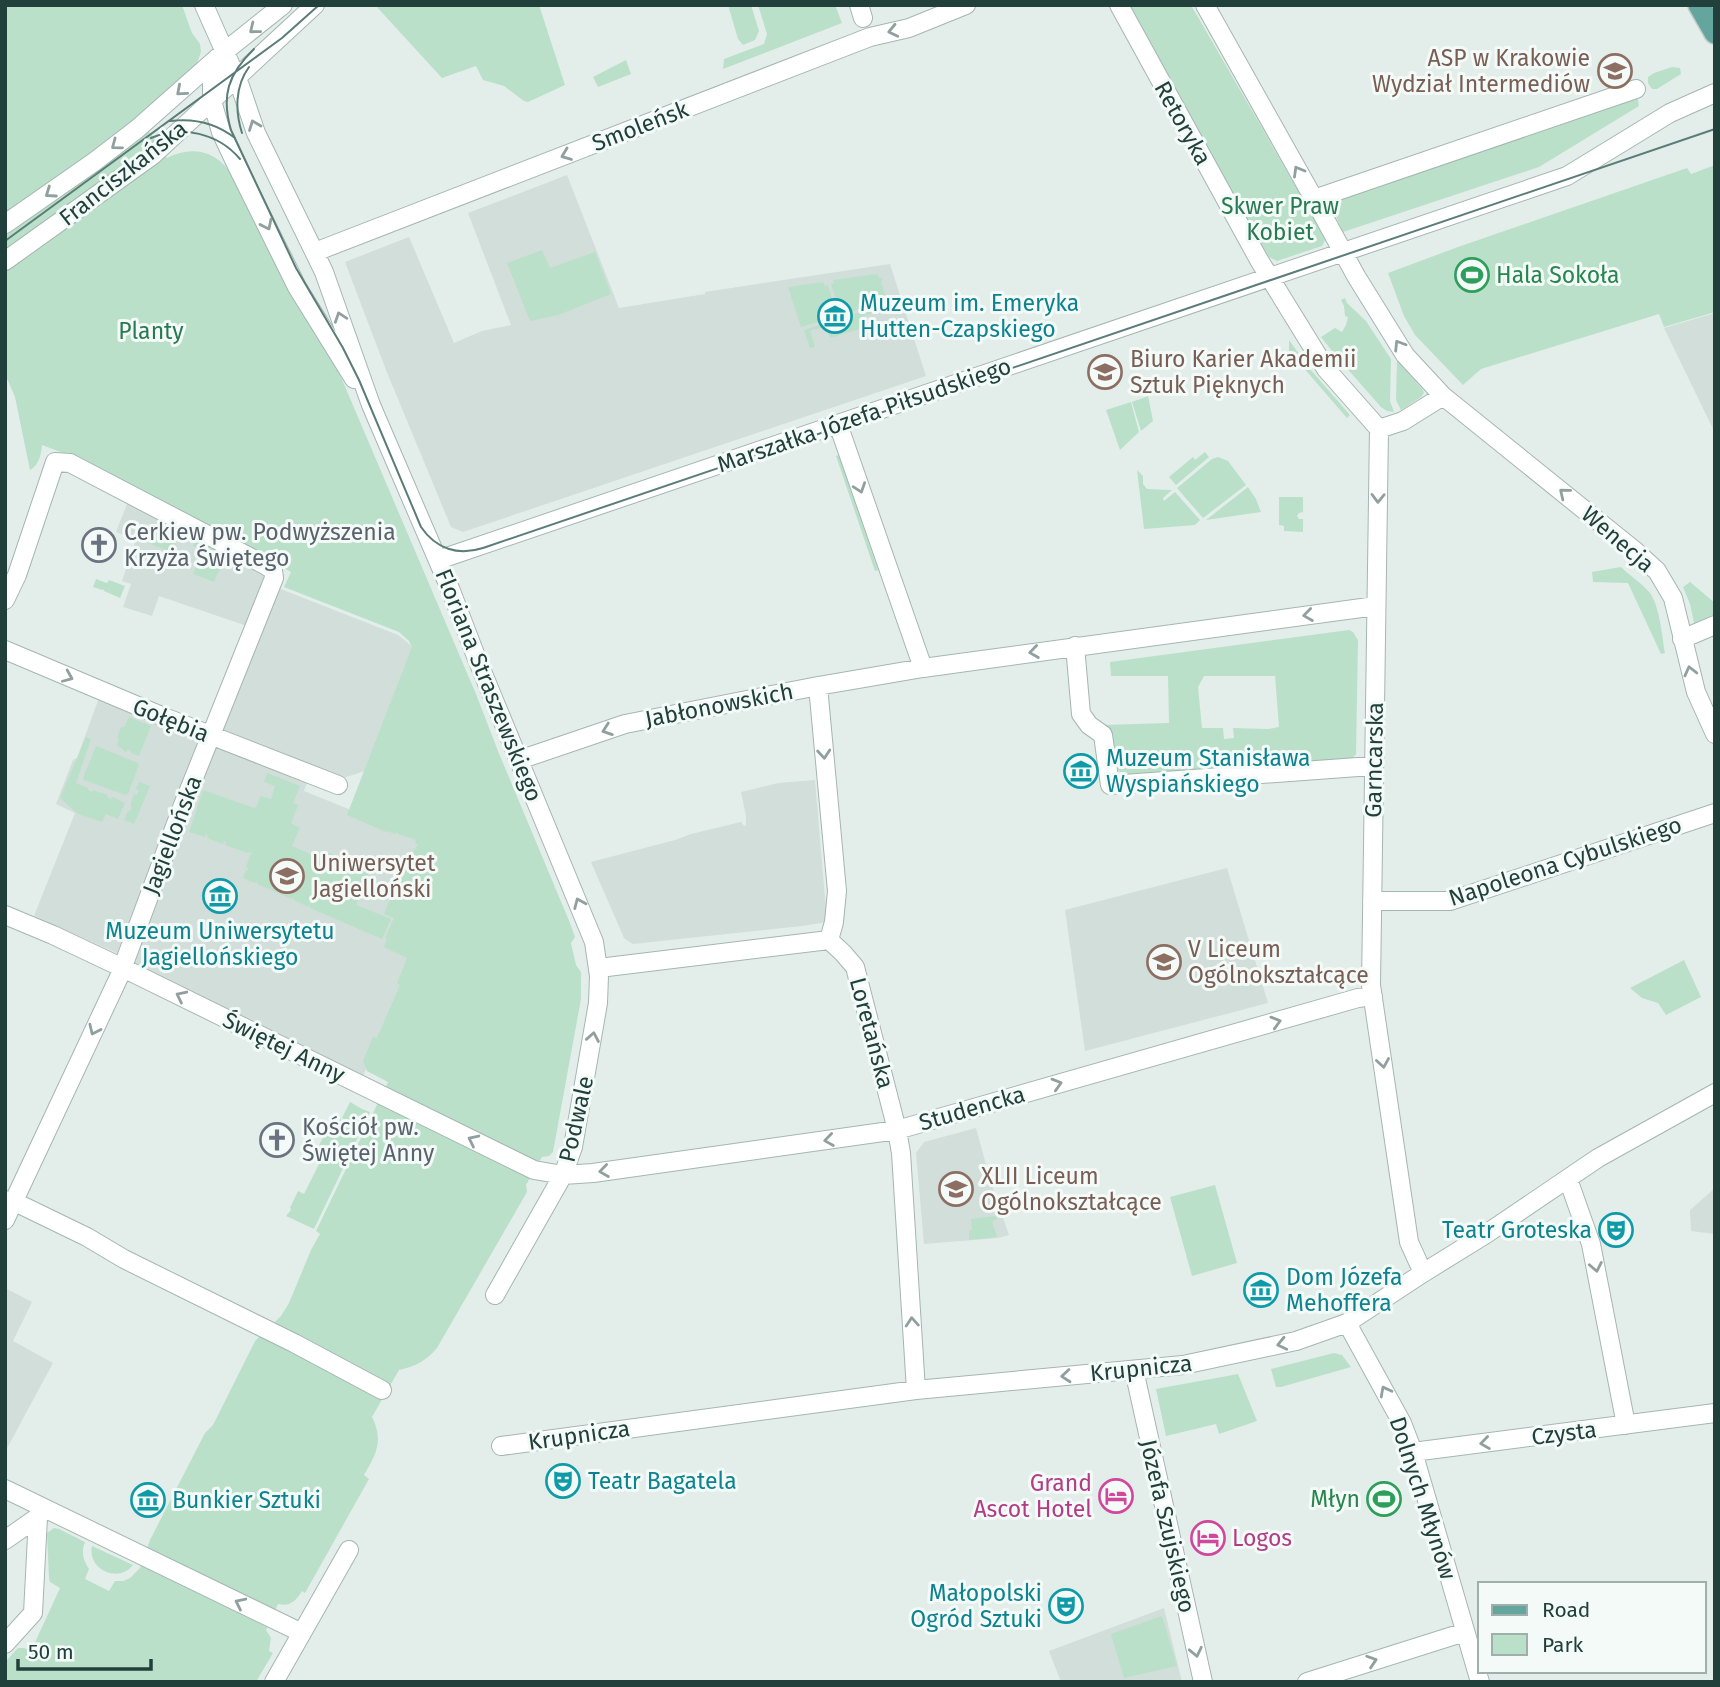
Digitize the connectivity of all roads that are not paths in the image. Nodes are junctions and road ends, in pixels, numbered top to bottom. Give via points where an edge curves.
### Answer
1 (204, 5) edge
2 (283, 5) edge
3 (315, 5) edge
4 (1119, 5) edge
5 (1205, 5) edge
6 (1699, 5) edge
7 (960, 7) edge
8 (1715, 33) edge
9 (224, 52) junction
10 (236, 79) junction
11 (1636, 89) dead end
12 (1715, 93) edge
13 (212, 101) junction
14 (1314, 199) junction
15 (5, 224) edge
16 (315, 252) junction
17 (1343, 252) junction
18 (5, 261) edge
19 (1270, 277) junction
20 (1443, 396) junction
21 (371, 405) junction
22 (838, 424) junction
23 (1379, 429) junction
24 (438, 559) junction
25 (5, 600) edge
26 (1376, 606) junction
27 (1715, 625) edge
28 (1682, 639) junction
29 (1076, 646) junction
30 (5, 650) edge
31 (923, 668) junction
32 (818, 686) junction
33 (1715, 734) edge
34 (211, 736) junction
35 (519, 760) junction
36 (1374, 767) junction
37 (338, 785) dead end
38 (1715, 813) edge
39 (1372, 901) junction
40 (5, 915) edge
41 (829, 940) junction
42 (122, 968) junction
43 (598, 968) junction
44 (1373, 996) junction
45 (1715, 1093) edge
46 (897, 1130) junction
47 (563, 1175) junction
48 (1568, 1179) junction
49 (8, 1208) edge
50 (1423, 1273) junction
51 (495, 1295) dead end
52 (1347, 1323) junction
53 (1134, 1370) junction
54 (382, 1390) dead end
55 (916, 1390) junction
56 (1715, 1413) edge
57 (1626, 1425) junction
58 (501, 1446) dead end
59 (1413, 1452) junction
60 (5, 1489) edge
61 (5, 1540) edge
62 (349, 1550) dead end
63 (1465, 1632) junction
64 (302, 1633) junction
65 (5, 1644) edge
66 (274, 1682) edge
67 (1203, 1682) edge
68 (1307, 1682) edge
69 (1480, 1682) edge

1 - 9 street, Floriana Straszewskiego
2 -> 9 street, Franciszkańska
3 - 10 street, Franciszkańska
4 - 19 street, Retoryka
14 -> 5 street
6 - 8 main road
7 -> 16 street, Smoleńsk via 909,28 870,37
9 - 10 street, Floriana Straszewskiego
9 - 13 street, Floriana Straszewskiego via 212,84
9 -> 15 street, Franciszkańska via 137,129
10 - 13 street, Franciszkańska
16 -> 10 street, Floriana Straszewskiego
11 - 14 street
12 - 17 street, Marszałka Józefa Piłsudskiego via 1670,113 1567,176
13 - 18 street, Franciszkańska via 135,169
13 -> 21 street, Floriana Straszewskiego via 225,139 297,287
14 - 17 street
21 -> 16 street, Floriana Straszewskiego
17 - 19 street, Marszałka Józefa Piłsudskiego
20 -> 17 street, Wenecja via 1405,355
19 - 22 street, Marszałka Józefa Piłsudskiego
19 - 23 street via 1326,369
20 - 23 street via 1403,421
28 -> 20 street, Wenecja via 1673,598 1657,572
21 - 24 street, Floriana Straszewskiego
22 - 24 street, Marszałka Józefa Piłsudskiego
22 -> 31 street
23 -> 26 street, Garncarska
24 - 35 street, Floriana Straszewskiego
25 - 34 street, Jagiellońska via 55,462 70,463 265,565 274,578
26 -> 29 street, Jabłonowskich
26 - 36 street, Garncarska
27 - 28 street
33 -> 28 street, Wenecja via 1696,692
29 -> 31 street, Jabłonowskich
29 - 36 street via 1081,714 1103,735 1110,785
30 -> 34 street, Gołębia
31 - 32 street, Jabłonowskich
32 -> 35 street, Jabłonowskich via 625,724
32 -> 41 street via 837,891
34 - 37 street, Gołębia
34 - 42 street, Jagiellońska
43 -> 35 street, Floriana Straszewskiego via 591,932
36 - 39 street, Garncarska
38 - 39 street, Napoleona Cybulskiego via 1450,901
39 - 44 street, Garncarska
40 - 42 street, Świętej Anny
41 - 43 street
41 - 46 street, Loretańska via 855,967
47 -> 42 street, Świętej Anny via 534,1170 409,1110 259,1026
42 -> 49 street, Jagiellońska
47 -> 43 street, Podwale via 576,1134 598,1003
46 -> 44 street, Studencka
44 -> 50 street, Garncarska via 1409,1242
45 - 48 street, Krupnicza
46 -> 47 street, Studencka
55 -> 46 street, Loretańska
47 - 51 street, Podwale
48 - 50 street, Krupnicza
48 -> 57 street via 1591,1244
49 - 54 street via 21,1205 87,1237
50 - 52 street, Krupnicza
52 -> 53 street, Krupnicza via 1242,1353
59 -> 52 street, Dolnych Młynów
53 -> 55 street, Krupnicza
53 -> 67 street, Józefa Szujskiego
55 - 58 street, Krupnicza
56 - 57 street, Czysta
57 -> 59 street, Czysta
59 - 63 street, Dolnych Młynów
64 -> 60 street
61 - 65 street via 38,1517 33,1613
62 - 64 street
68 -> 63 street
63 - 69 street, Dolnych Młynów
64 - 66 street

